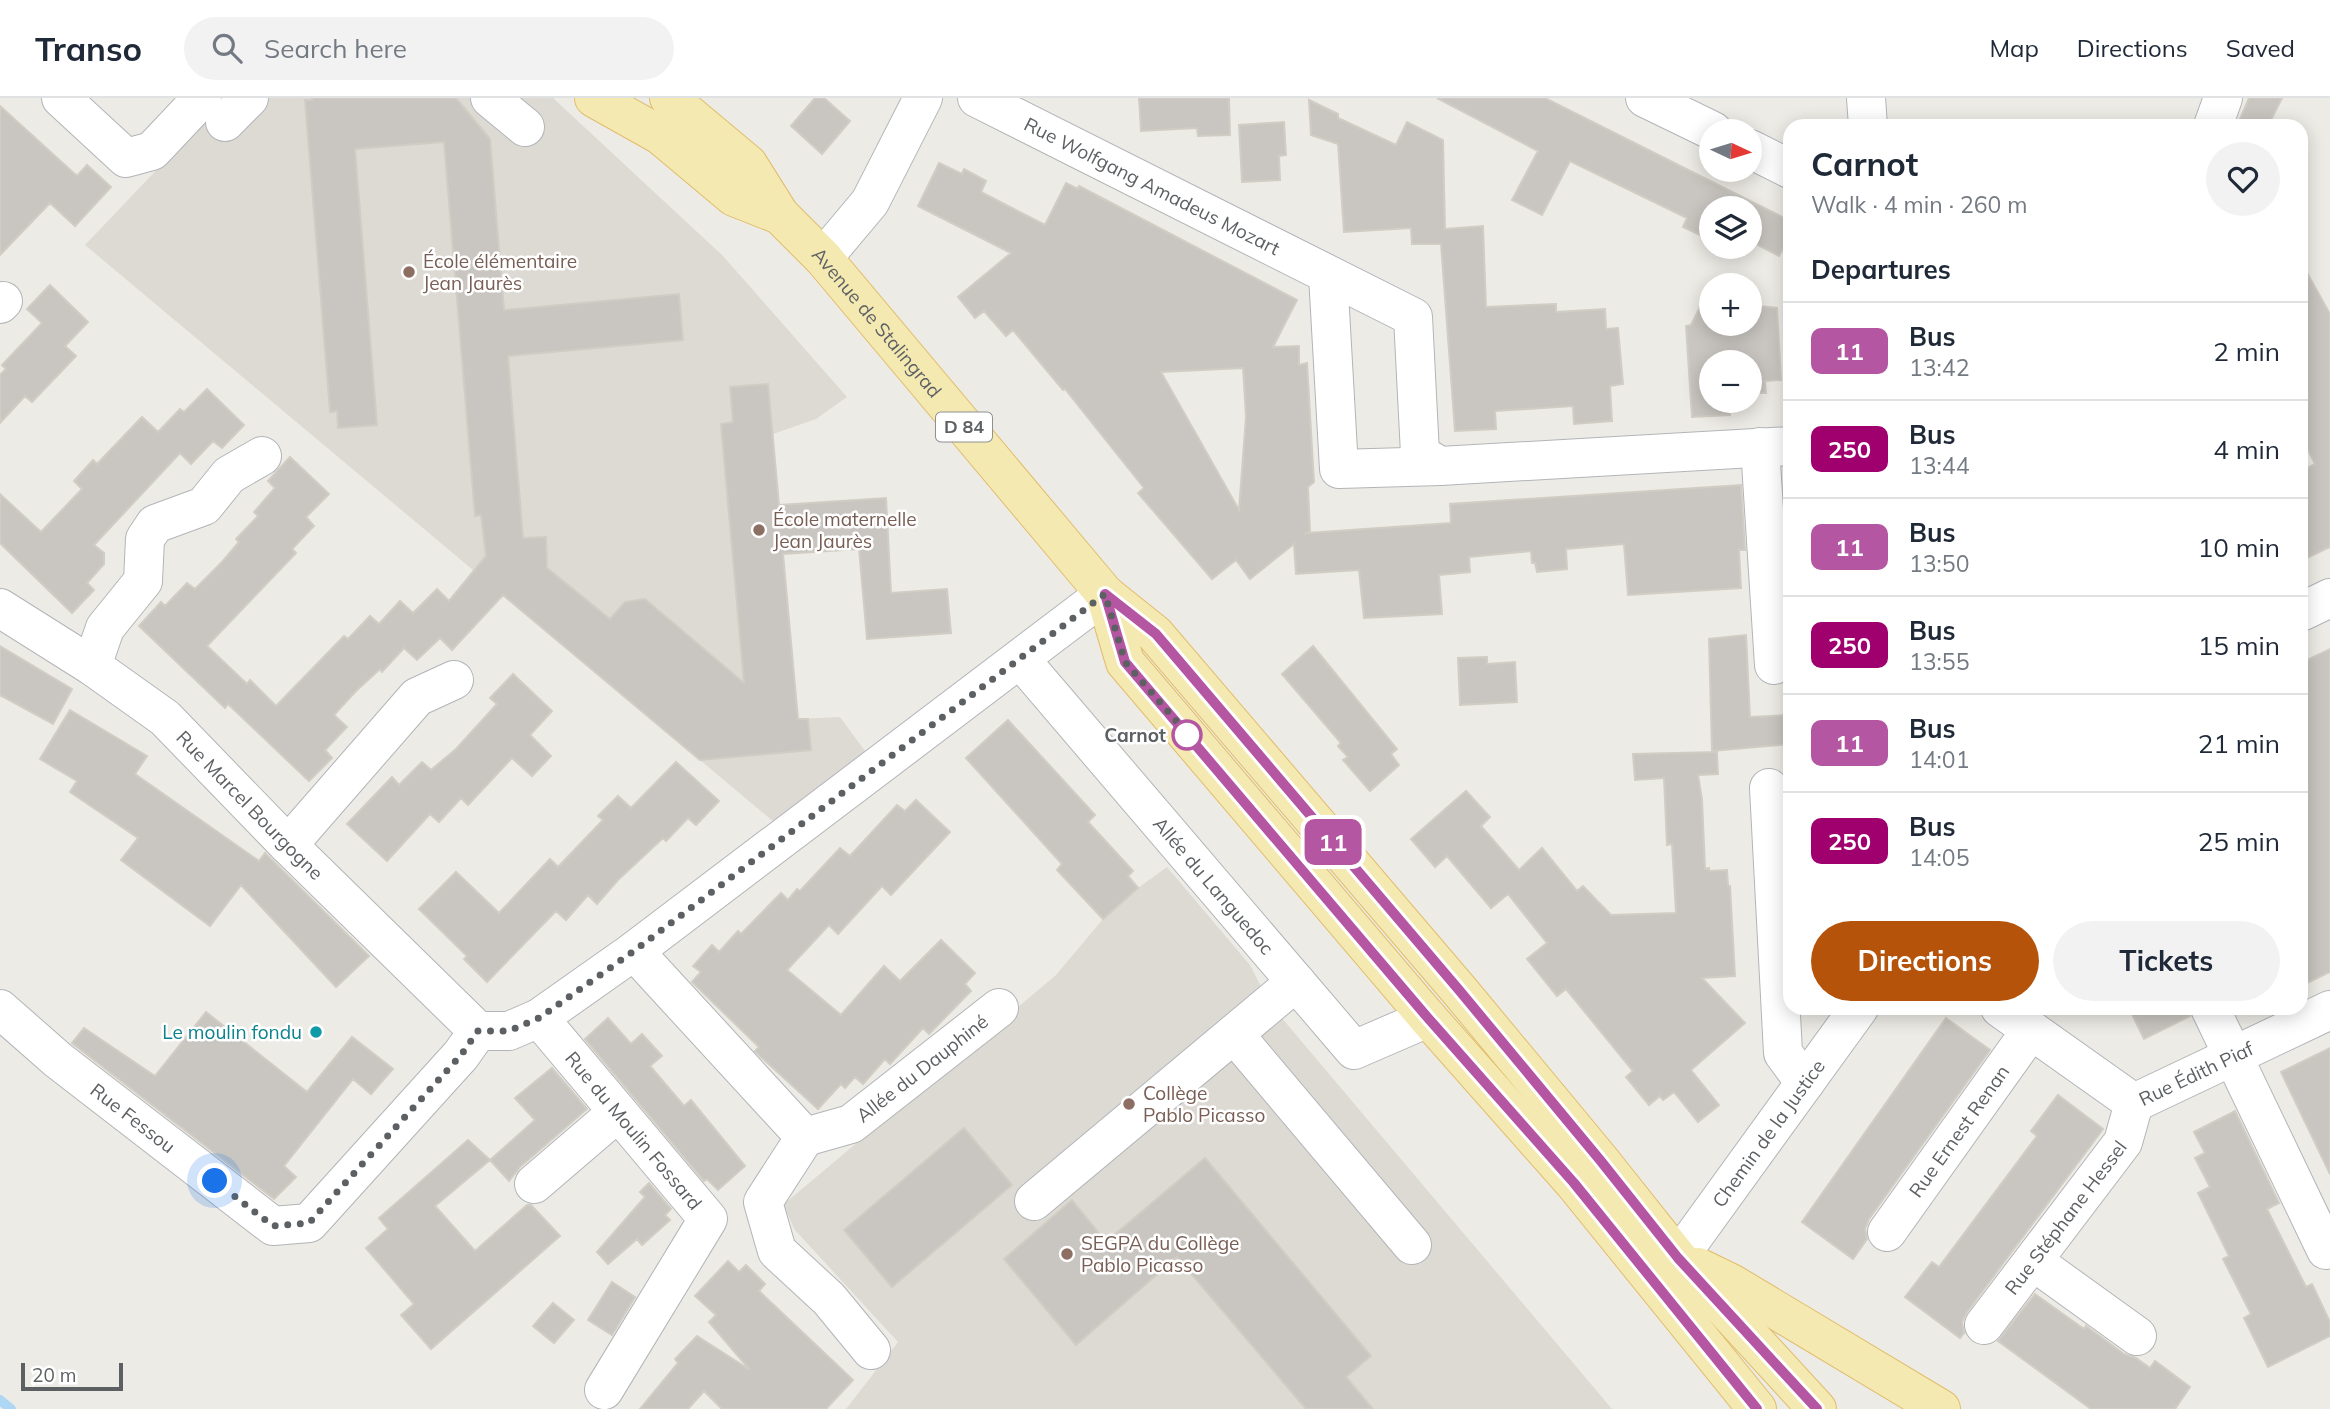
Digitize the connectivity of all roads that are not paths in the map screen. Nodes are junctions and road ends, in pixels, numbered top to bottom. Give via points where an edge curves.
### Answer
1 (61, 98) edge
2 (490, 98) edge
3 (594, 98) edge
4 (670, 98) edge
5 (923, 98) edge
6 (977, 98) edge
7 (1645, 98) edge
8 (1866, 98) edge
9 (2223, 98) edge
10 (225, 106) edge
11 (1868, 119) edge
12 (2216, 119) edge
13 (1699, 124) edge
14 (525, 127) dead end
15 (1762, 155) edge
16 (1783, 164) edge
17 (780, 215) junction
18 (823, 258) junction
19 (1328, 275) junction
20 (1775, 447) edge
21 (262, 456) dead end
22 (1440, 466) junction
23 (1105, 594) junction
24 (2330, 598) edge
25 (0, 608) edge
26 (2308, 609) edge
27 (1020, 659) junction
28 (1774, 665) dead end
29 (92, 666) junction
30 (454, 680) dead end
31 (1769, 788) dead end
32 (288, 845) junction
33 (634, 951) junction
34 (1296, 982) junction
35 (999, 1008) dead end
36 (0, 1009) edge
37 (2330, 1010) edge
38 (1854, 1015) edge
39 (2009, 1015) edge
40 (2011, 1015) edge
41 (2213, 1015) edge
42 (539, 1018) junction
43 (1428, 1018) junction
44 (478, 1031) junction
45 (1234, 1034) junction
46 (2233, 1056) junction
47 (1805, 1083) junction
48 (2134, 1103) junction
49 (618, 1112) junction
50 (805, 1137) junction
51 (534, 1184) dead end
52 (1034, 1201) dead end
53 (1887, 1232) dead end
54 (1412, 1245) dead end
55 (2326, 1250) dead end
56 (1678, 1258) junction
57 (2033, 1261) junction
58 (1984, 1325) dead end
59 (2137, 1336) dead end
60 (871, 1350) dead end
61 (604, 1390) dead end
62 (1748, 1402) edge
63 (1817, 1409) edge
64 (1941, 1409) edge

1 - 10 street via 126,158 152,151
2 - 14 street
3 - 17 main road, Avenue de Stalingrad / D 84 via 660,135 734,197
4 - 17 main road, Avenue de Stalingrad / D 84 via 748,164
5 - 18 street via 870,202
6 - 19 street, Rue Wolfgang Amadeus Mozart
7 - 13 street
8 - 11 street
9 - 12 street
15 - 16 street
17 - 18 main road, Avenue de Stalingrad / D 84
18 - 23 main road, Avenue de Stalingrad / D 84
19 - 22 street, Rue Wolfgang Amadeus Mozart via 1413,317 1420,454
19 - 22 street via 1339,468
20 - 22 street
20 - 28 street
21 - 29 street via 229,475 204,506 155,524 145,539 143,581 105,628
23 - 27 street
23 - 43 main road, Avenue de Stalingrad / D 84 via 1125,662
23 - 56 main road, Avenue de Stalingrad / D 84 via 1156,634 1459,990
24 - 26 street
25 - 29 street, Rue Marcel Bourgogne
27 - 33 street
27 - 34 street, Allée du Languedoc
29 - 32 street, Rue Marcel Bourgogne via 164,718
30 - 32 street via 417,697
31 - 47 street via 1783,1053
32 - 44 street, Rue Marcel Bourgogne
33 - 42 street
33 - 50 street
34 - 43 street, Allée du Languedoc via 1354,1050
34 - 45 street
35 - 50 street, Allée du Dauphiné via 851,1124
36 - 44 street, Rue Fessou via 58,1060 273,1226 309,1223
37 - 46 street, Rue Édith Piaf
38 - 47 street, Chemin de la Justice
39 - 53 street, Rue Ernest Renan
40 - 48 street, Rue Édith Piaf
41 - 46 street
42 - 44 street via 509,1031
42 - 49 street, Rue du Moulin Fossard
43 - 62 main road, Avenue de Stalingrad / D 84 via 1574,1183
45 - 52 street
45 - 54 street
46 - 48 street, Rue Édith Piaf
46 - 55 street
47 - 56 street, Chemin de la Justice
48 - 57 street, Rue Stéphane Hessel via 2123,1142
49 - 51 street
49 - 61 street, Rue du Moulin Fossard via 708,1219
50 - 60 street via 763,1202 777,1251 829,1299
56 - 63 main road, Avenue de Stalingrad / D 84
56 - 64 main road via 1731,1283
57 - 58 street, Rue Stéphane Hessel
57 - 59 street

